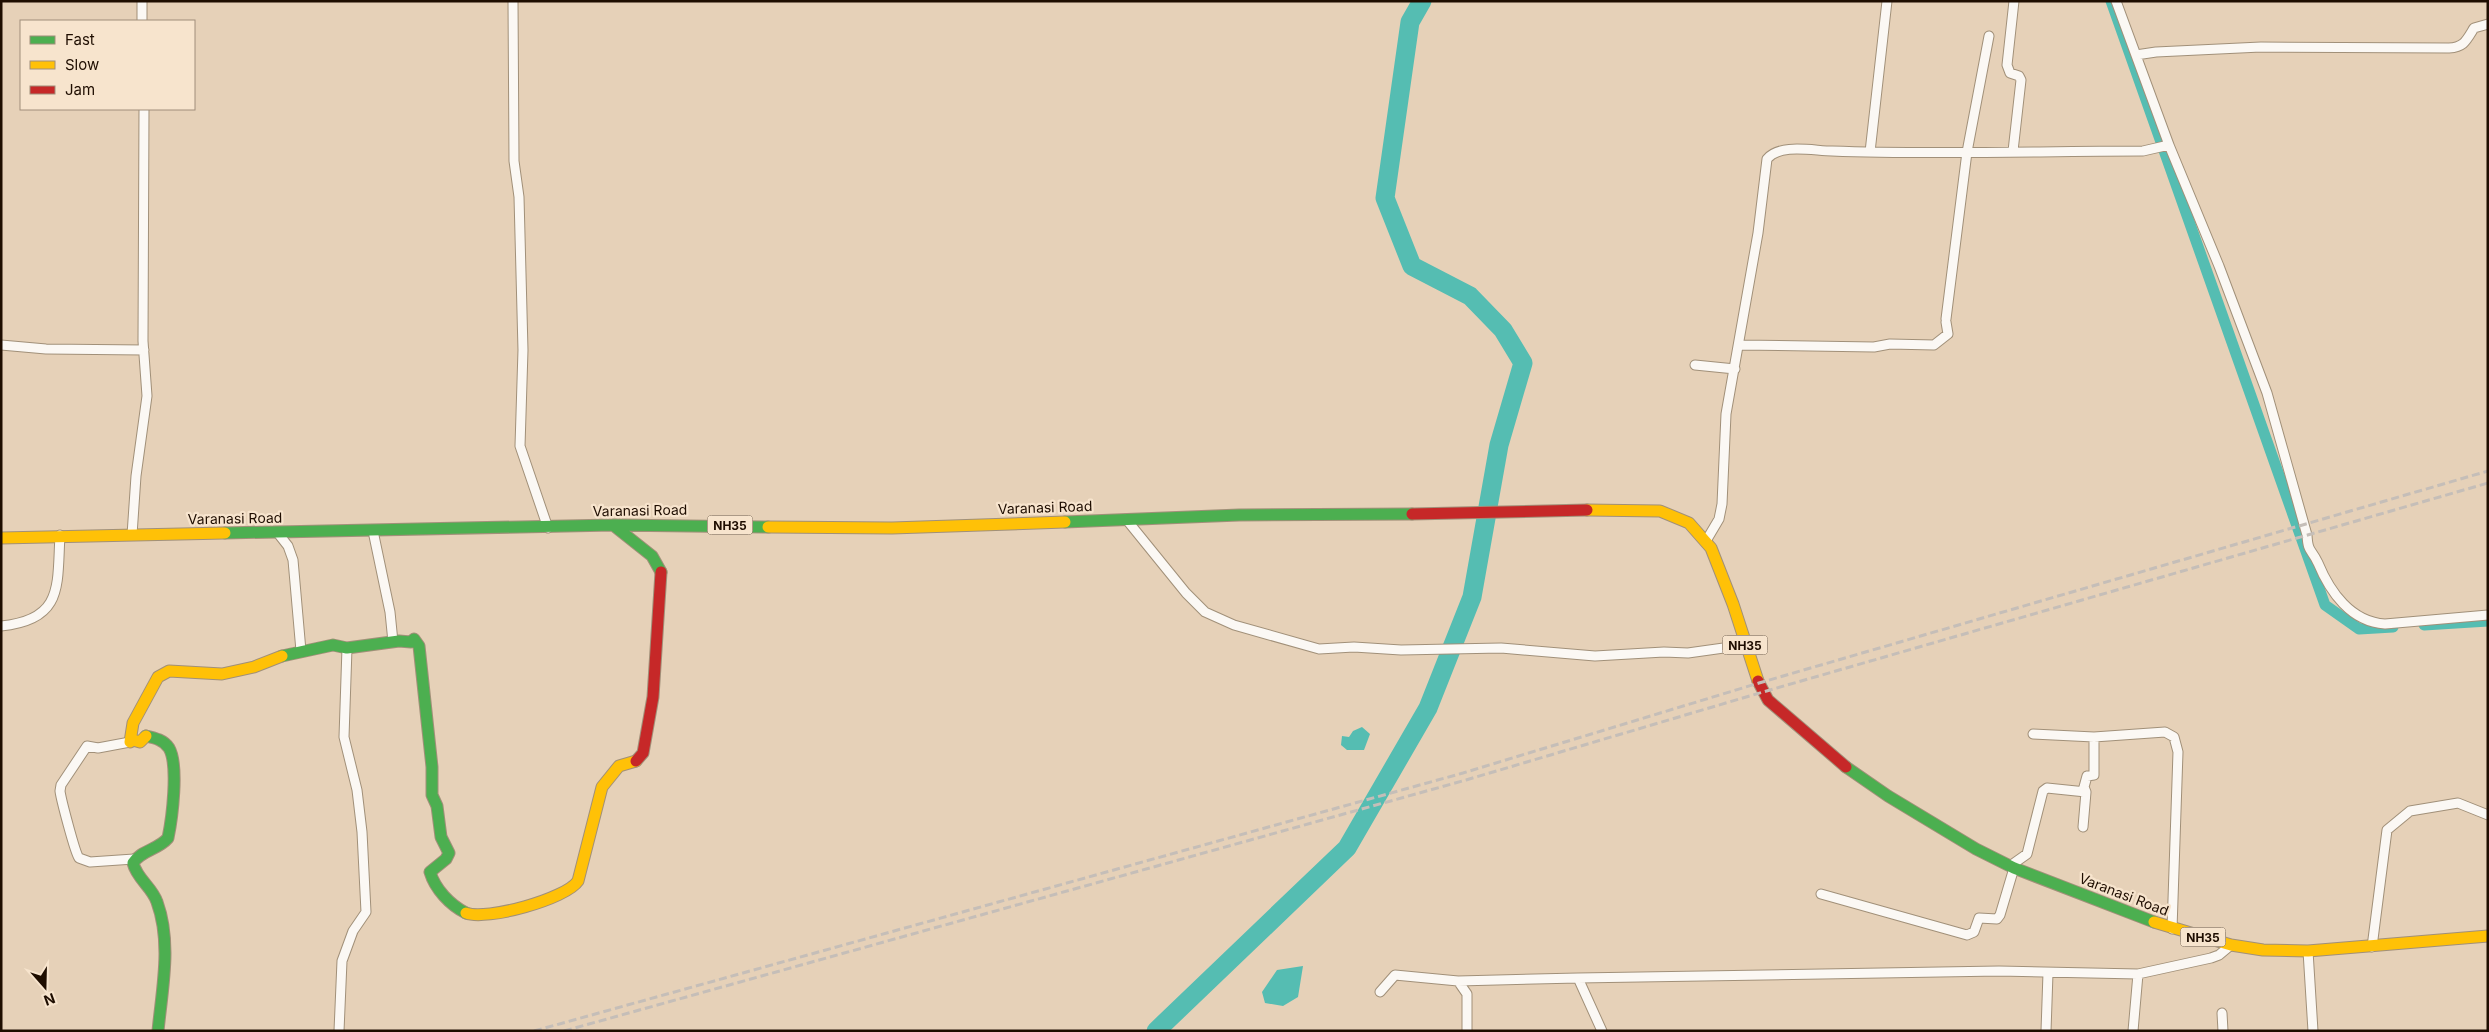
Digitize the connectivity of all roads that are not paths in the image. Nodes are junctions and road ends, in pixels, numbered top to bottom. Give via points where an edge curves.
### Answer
1 (142, 1) edge
2 (513, 1) edge
3 (1887, 1) edge
4 (2014, 1) edge
5 (2116, 1) edge
6 (142, 20) edge
7 (2488, 24) edge
8 (1989, 36) dead end
9 (2136, 55) junction
10 (144, 110) edge
11 (2166, 146) junction
12 (2013, 150) junction
13 (1870, 152) junction
14 (1967, 152) junction
15 (1, 345) edge
16 (1739, 345) junction
17 (144, 350) junction
18 (1696, 365) dead end
19 (1734, 369) junction
20 (1126, 519) junction
21 (613, 525) junction
22 (548, 528) junction
23 (373, 531) junction
24 (276, 532) junction
25 (132, 534) junction
26 (60, 535) junction
27 (1, 538) edge
28 (1706, 541) junction
29 (2488, 615) edge
30 (1, 626) edge
31 (393, 642) junction
32 (1745, 645) junction
33 (347, 648) junction
34 (301, 652) junction
35 (2033, 734) dead end
36 (2094, 737) junction
37 (130, 742) junction
38 (2086, 792) junction
39 (2488, 815) edge
40 (2083, 827) dead end
41 (134, 859) junction
42 (2012, 867) junction
43 (1821, 894) dead end
44 (2172, 928) junction
45 (2488, 936) edge
46 (2231, 945) junction
47 (2372, 947) junction
48 (2308, 952) junction
49 (2048, 973) junction
50 (2138, 974) junction
51 (1578, 978) junction
52 (1458, 981) junction
53 (1380, 992) dead end
54 (2222, 1013) dead end
55 (158, 1031) edge
56 (339, 1031) edge
57 (1467, 1031) edge
58 (1602, 1031) edge
59 (2046, 1031) edge
60 (2134, 1031) edge
61 (2223, 1031) edge
62 (2313, 1031) edge

1 - 6 street
2 - 22 street via 514,161 519,197 522,350 519,439 521,454
3 - 13 street
4 - 12 street via 2007,65 2010,73 2021,80
5 - 9 street
7 - 9 street via 2474,28 2462,46 2449,48 2261,46
8 - 14 street
9 - 11 street
10 - 17 street
11 - 12 street via 2151,149
11 - 29 street via 2219,266 2267,393 2307,535 2307,546 2327,584 2349,609 2369,622 2385,624
12 - 14 street
13 - 14 street
13 - 16 street via 1782,150 1767,158
14 - 16 street via 1946,320 1948,334 1934,345
15 - 17 street
16 - 19 street
17 - 25 street via 146,412 136,476
18 - 19 street
19 - 28 street via 1725,425 1722,504 1719,519
20 - 21 main road, Varanasi Road / NH35 via 892,528
20 - 28 main road, Varanasi Road / NH35 via 1620,509 1660,511 1689,522
20 - 32 street via 1186,593 1212,616 1319,649 1501,648 1595,656 1688,653
21 - 22 main road, Varanasi Road / NH35
21 - 31 main road via 652,556 661,574 654,697 643,752 635,762 619,766 602,786 578,880 567,892 504,910 471,915 463,913 438,888 430,872 432,867 446,860 449,853 441,837 437,806 432,795 419,646 414,640
22 - 23 main road, Varanasi Road / NH35
23 - 24 main road, Varanasi Road / NH35
23 - 31 street
24 - 25 main road, Varanasi Road / NH35
24 - 34 street via 288,546 293,560
25 - 26 main road, Varanasi Road / NH35
26 - 27 main road, Varanasi Road / NH35
26 - 30 street via 57,583 52,601 26,622
28 - 32 main road, NH35 via 1730,597
31 - 33 main road
32 - 42 main road, Varanasi Road / NH35 via 1762,692 1844,766 1976,849
33 - 34 main road via 334,645
33 - 56 street via 344,736 357,790 366,912 353,932 342,961
34 - 37 main road via 222,674 164,673 156,680 133,723
35 - 36 street
36 - 38 street via 2094,774 2087,776
36 - 44 street via 2165,732 2174,737 2177,744
37 - 41 main road via 140,742 144,736 156,738 168,746 174,759 168,838 161,846
37 - 41 street via 98,748 87,746 60,791 79,858 90,862
38 - 40 street
38 - 42 street via 2047,788 2043,791 2027,854
39 - 47 street via 2458,804 2410,811 2387,830
41 - 55 main road via 133,867 155,894 165,935
42 - 43 street via 2000,915 1997,918 1979,918 1974,932 1967,935
42 - 44 main road, Varanasi Road / NH35
44 - 46 main road, Varanasi Road / NH35
45 - 47 main road, Varanasi Road / NH35
46 - 48 main road, Varanasi Road / NH35
46 - 50 street via 2211,958
47 - 48 main road, Varanasi Road / NH35
48 - 62 street
49 - 50 street
49 - 51 street via 1999,971
49 - 59 street
50 - 60 street
51 - 52 street
51 - 58 street
52 - 53 street via 1395,975
52 - 57 street via 1467,994
54 - 61 street

